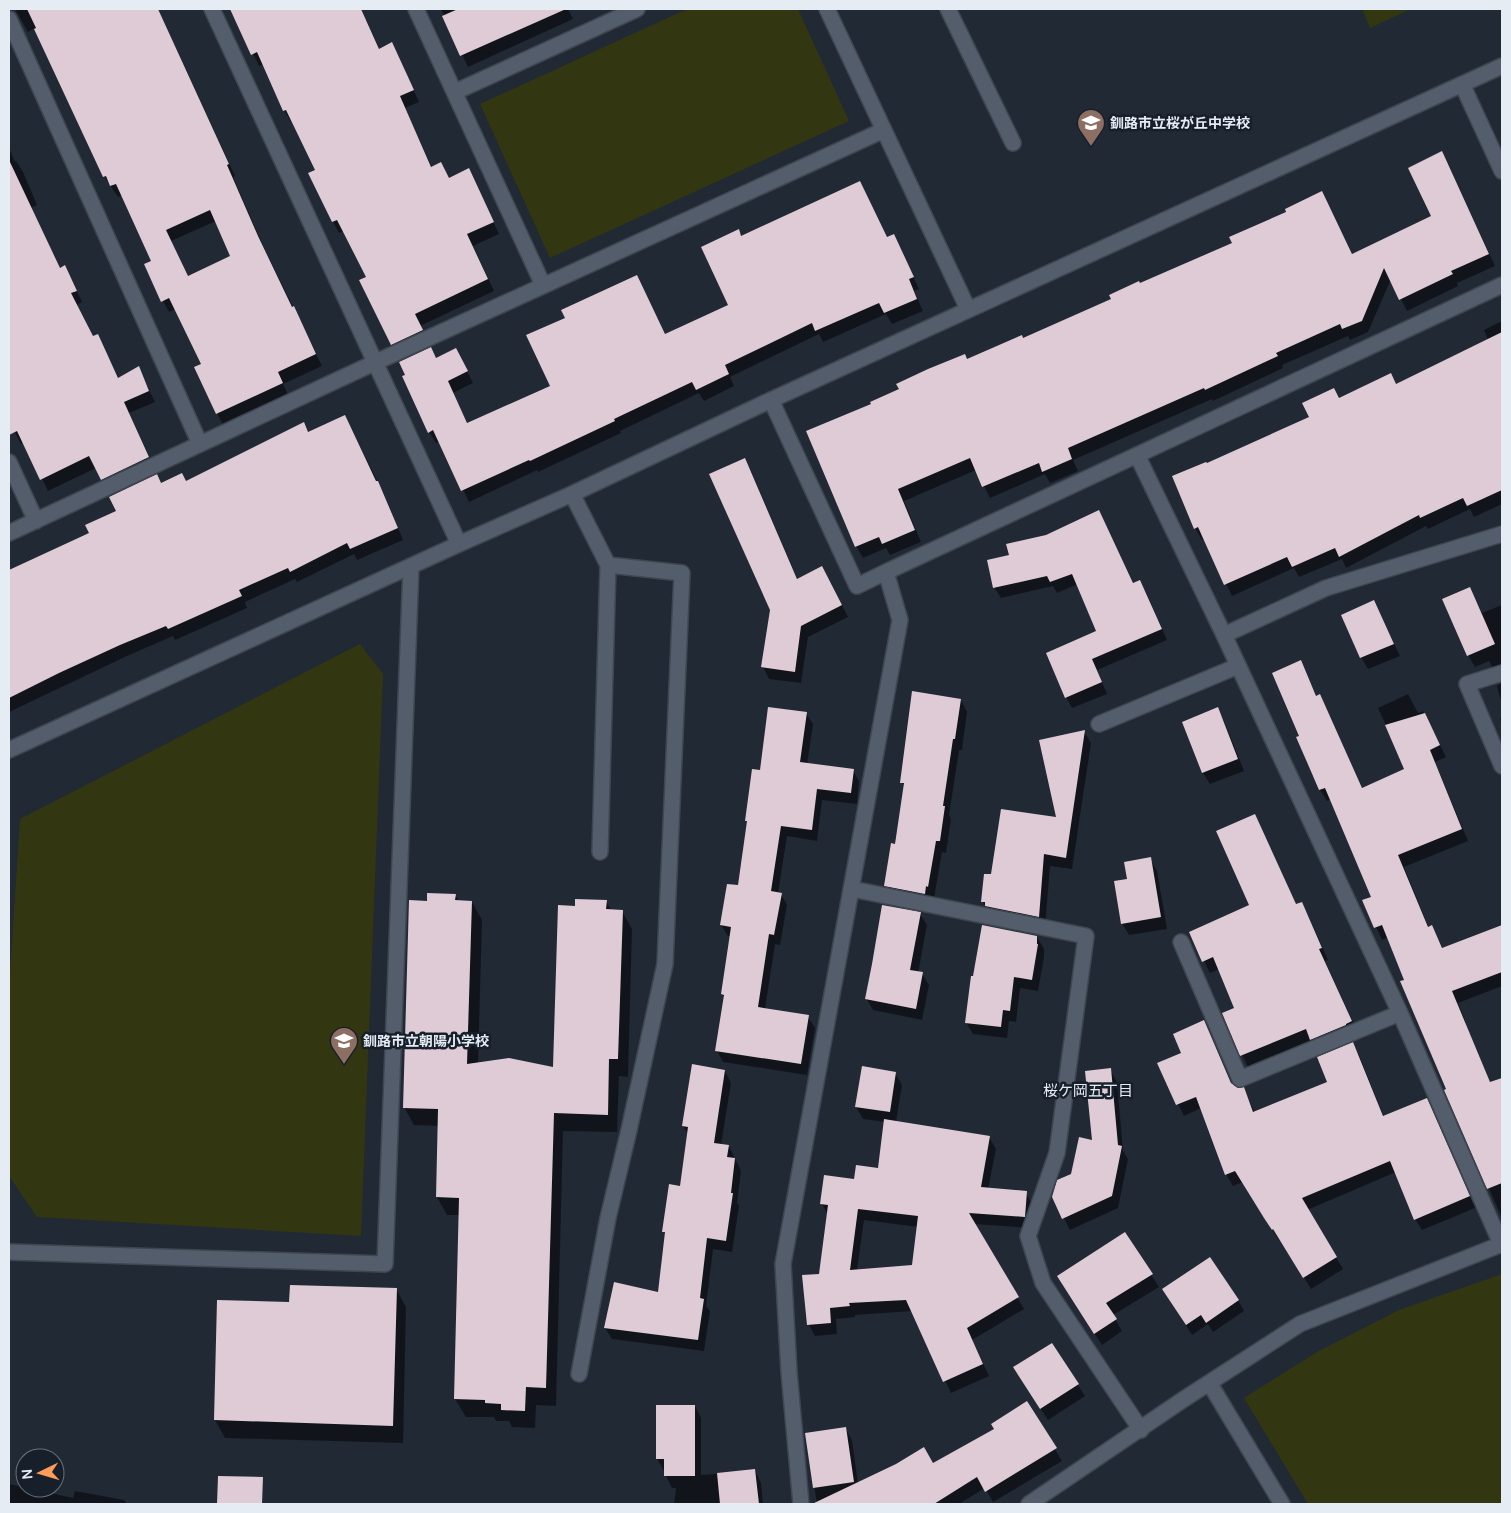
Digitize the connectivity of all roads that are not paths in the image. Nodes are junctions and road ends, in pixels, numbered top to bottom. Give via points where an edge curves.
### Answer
1 (212, 9) edge
2 (416, 9) edge
3 (827, 9) edge
4 (948, 9) edge
5 (629, 10) edge
6 (9, 19) edge
7 (1502, 66) edge
8 (1462, 84) junction
9 (455, 92) junction
10 (884, 130) junction
11 (1013, 143) dead end
12 (1502, 172) edge
13 (544, 285) junction
14 (1502, 285) edge
15 (968, 309) junction
16 (374, 363) junction
17 (771, 400) junction
18 (200, 444) junction
19 (1137, 455) junction
20 (9, 462) edge
21 (572, 494) junction
22 (36, 521) junction
23 (9, 533) edge
24 (1502, 534) edge
25 (458, 544) junction
26 (608, 565) junction
27 (411, 566) junction
28 (886, 572) junction
29 (1224, 635) junction
30 (1238, 666) junction
31 (1502, 673) edge
32 (1099, 724) dead end
33 (9, 750) edge
34 (1502, 766) edge
35 (600, 852) dead end
36 (852, 889) junction
37 (1181, 942) dead end
38 (1400, 1013) junction
39 (1502, 1244) edge
40 (9, 1252) edge
41 (579, 1374) dead end
42 (1210, 1384) junction
43 (1141, 1430) junction
44 (801, 1504) edge
45 (1029, 1504) edge
46 (1282, 1504) edge

1 - 16 street
2 - 9 street
3 - 10 street
4 - 11 street
5 - 9 street
6 - 18 street
7 - 8 street
8 - 12 street
8 - 15 street
9 - 13 street
10 - 13 street
10 - 15 street
13 - 16 street
14 - 19 street
15 - 17 street
16 - 18 street
16 - 25 street
17 - 21 street
17 - 28 street via 857,586
18 - 22 street
19 - 28 street
19 - 29 street
20 - 22 street
21 - 25 street
21 - 26 street
22 - 23 street
24 - 29 street via 1326,588
25 - 27 street
26 - 35 street
26 - 41 street via 682,574 664,964 608,1218
27 - 33 street
27 - 40 street via 385,1264
28 - 36 street via 900,620
29 - 30 street
30 - 32 street
30 - 38 street
31 - 34 street via 1468,684
36 - 43 street via 1086,936 1057,1153 1028,1236 1044,1283
36 - 44 street via 783,1264
37 - 38 street via 1240,1079
38 - 39 street
39 - 42 street via 1300,1324
42 - 43 street
42 - 46 street
43 - 45 street

